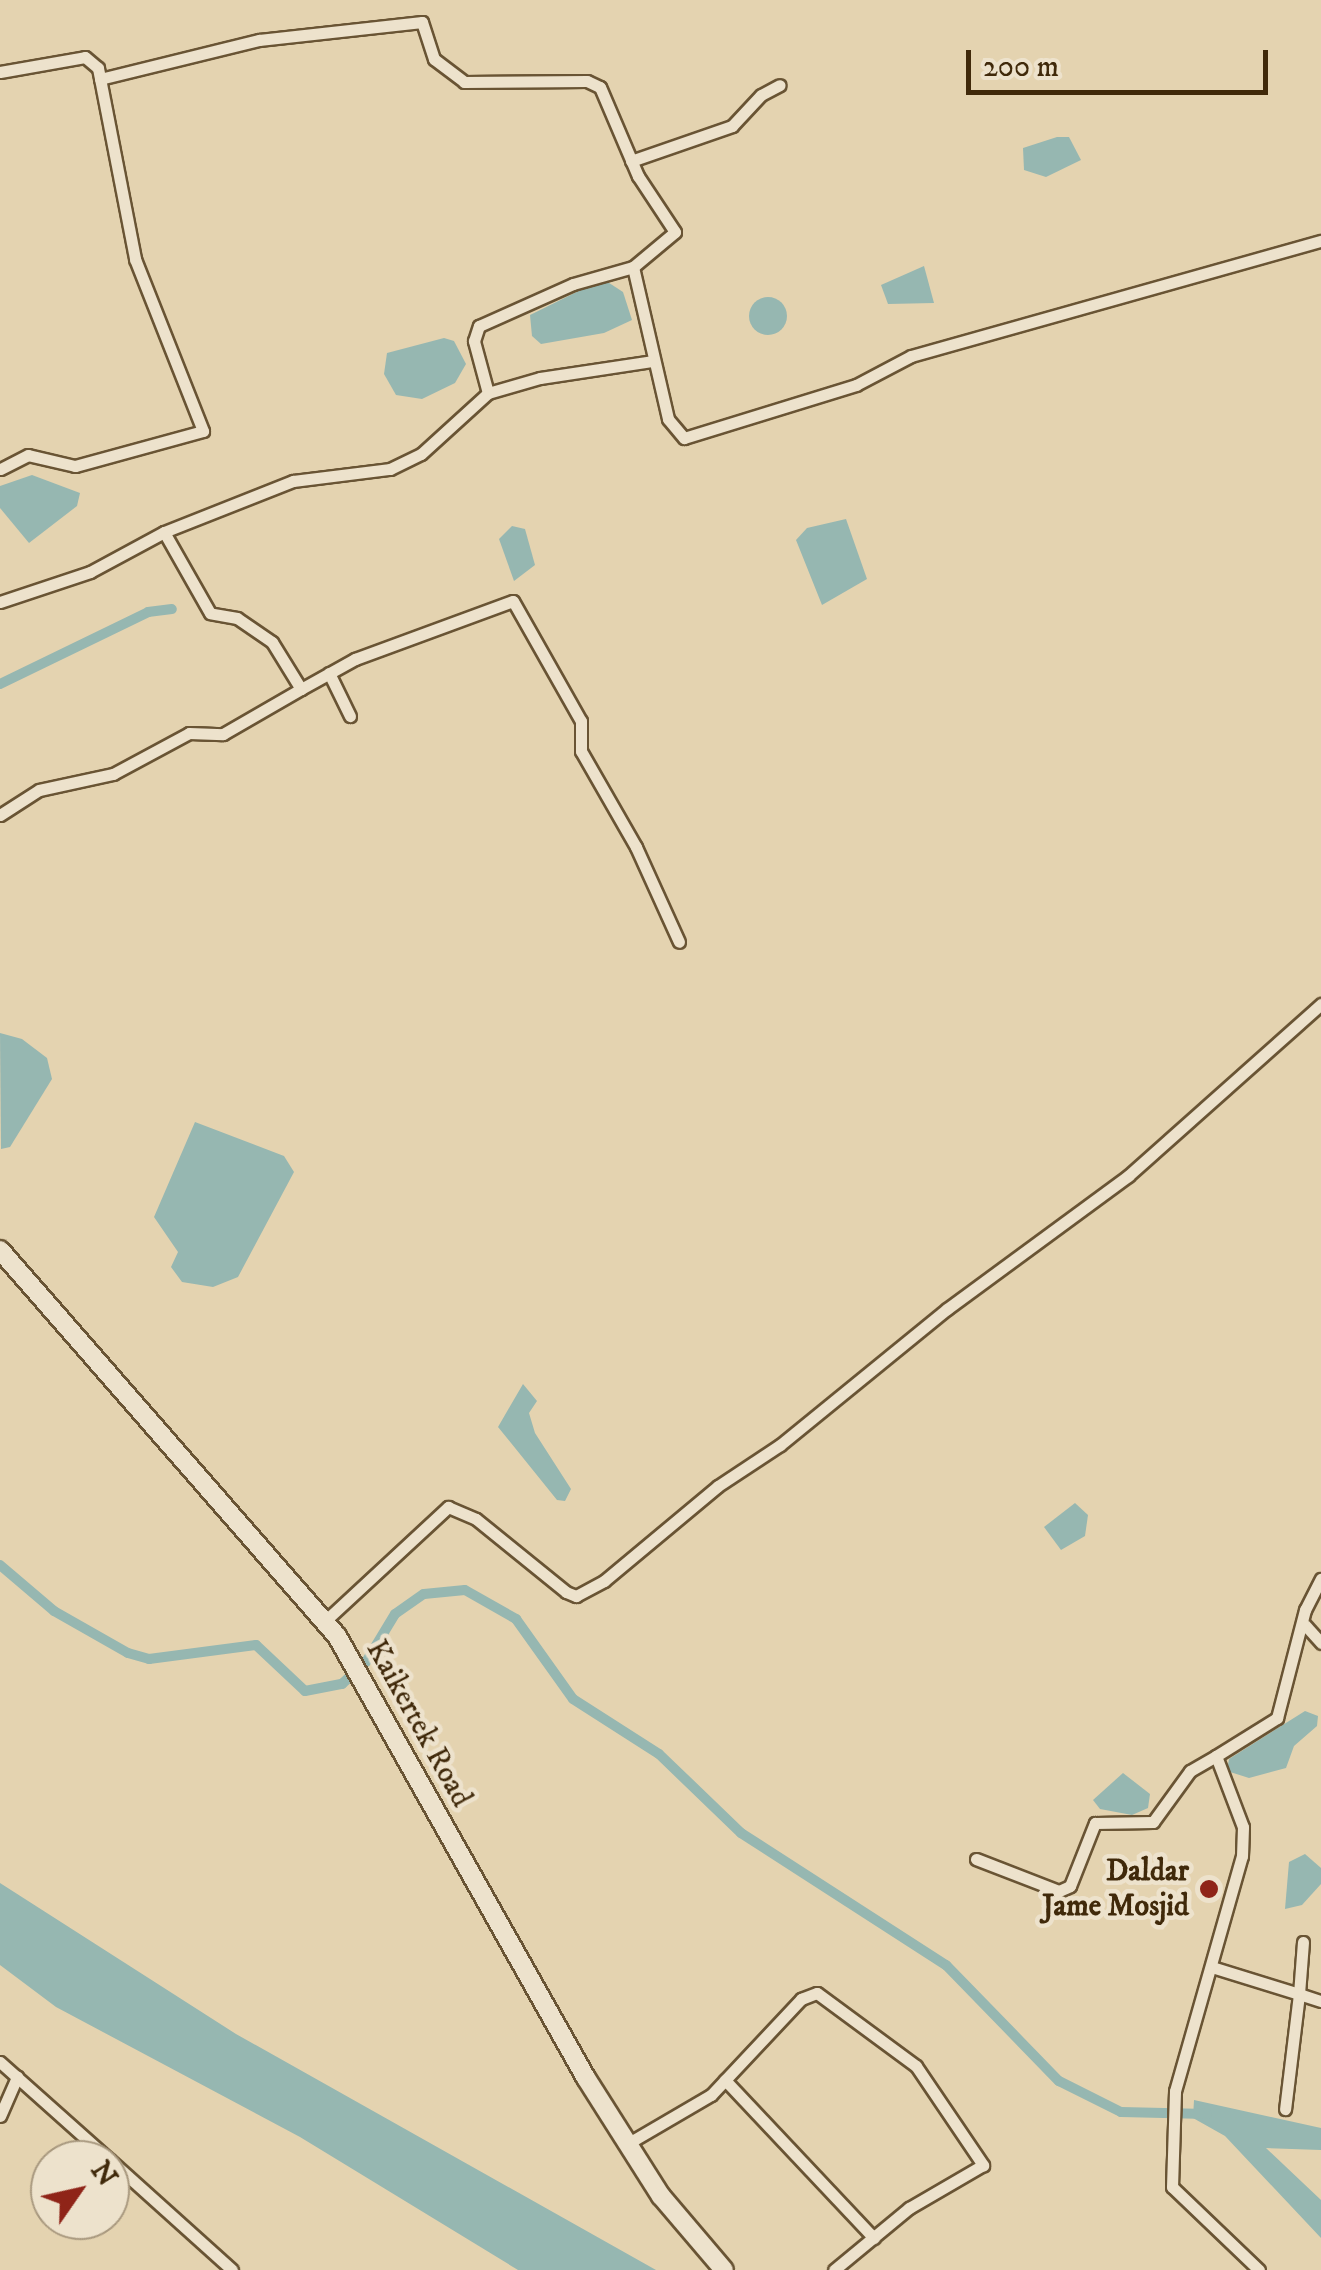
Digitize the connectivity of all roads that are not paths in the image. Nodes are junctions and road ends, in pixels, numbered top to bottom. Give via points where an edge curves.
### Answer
1 (0, 72) edge
2 (100, 79) junction
3 (780, 85) dead end
4 (631, 161) junction
5 (1321, 241) edge
6 (633, 266) junction
7 (652, 362) junction
8 (488, 393) junction
9 (0, 468) edge
10 (164, 532) junction
11 (0, 602) edge
12 (329, 673) junction
13 (301, 688) junction
14 (350, 716) dead end
15 (0, 815) edge
16 (679, 942) dead end
17 (1321, 1004) edge
18 (0, 1250) edge
19 (1321, 1579) edge
20 (1305, 1625) junction
21 (331, 1628) junction
22 (1321, 1643) edge
23 (1216, 1756) junction
24 (976, 1859) dead end
25 (1303, 1942) dead end
26 (1215, 1968) junction
27 (1299, 1994) junction
28 (1321, 2000) edge
29 (0, 2062) edge
30 (18, 2077) junction
31 (725, 2080) junction
32 (1285, 2109) dead end
33 (0, 2116) edge
34 (88, 2140) edge
35 (627, 2144) junction
36 (130, 2178) edge
37 (874, 2238) junction
38 (232, 2270) edge
39 (724, 2270) edge
40 (834, 2270) edge
41 (1259, 2270) edge

1 - 2 street via 85,56
2 - 4 street via 258,40 412,19 428,27 434,59 464,82 587,81 600,87
2 - 9 street via 134,259 203,431 75,466 28,455
3 - 4 street via 761,94 732,126
4 - 6 street via 675,232
5 - 7 street via 912,356 856,385 684,438 674,433
6 - 7 street
6 - 8 street via 480,326 474,342
7 - 8 street via 540,378
8 - 10 street via 421,454 390,469 293,481
10 - 11 street via 90,572
10 - 13 street via 210,613 237,618 272,642
12 - 13 street
12 - 14 street
12 - 16 street via 513,601 581,721 581,751 636,846
13 - 15 street via 223,734 189,733 113,774 39,790
17 - 21 street via 1128,1176 718,1486 604,1582 576,1596 476,1518 448,1507
18 - 21 main road, Kaikertek Road
19 - 20 street
20 - 22 street
20 - 23 street via 1277,1718
21 - 35 main road, Kaikertek Road
23 - 24 street via 1190,1771 1152,1822 1095,1824 1070,1886 1060,1891
23 - 26 street via 1243,1828 1238,1886
25 - 27 street
26 - 27 street
26 - 41 street via 1176,2091 1172,2187
27 - 28 street
27 - 32 street
29 - 30 street
30 - 33 street
30 - 34 street
31 - 35 street
31 - 37 street
31 - 37 street via 812,1994 916,2066 983,2165
35 - 39 main road, Kaikertek Road via 687,2231
36 - 38 street
37 - 40 street

